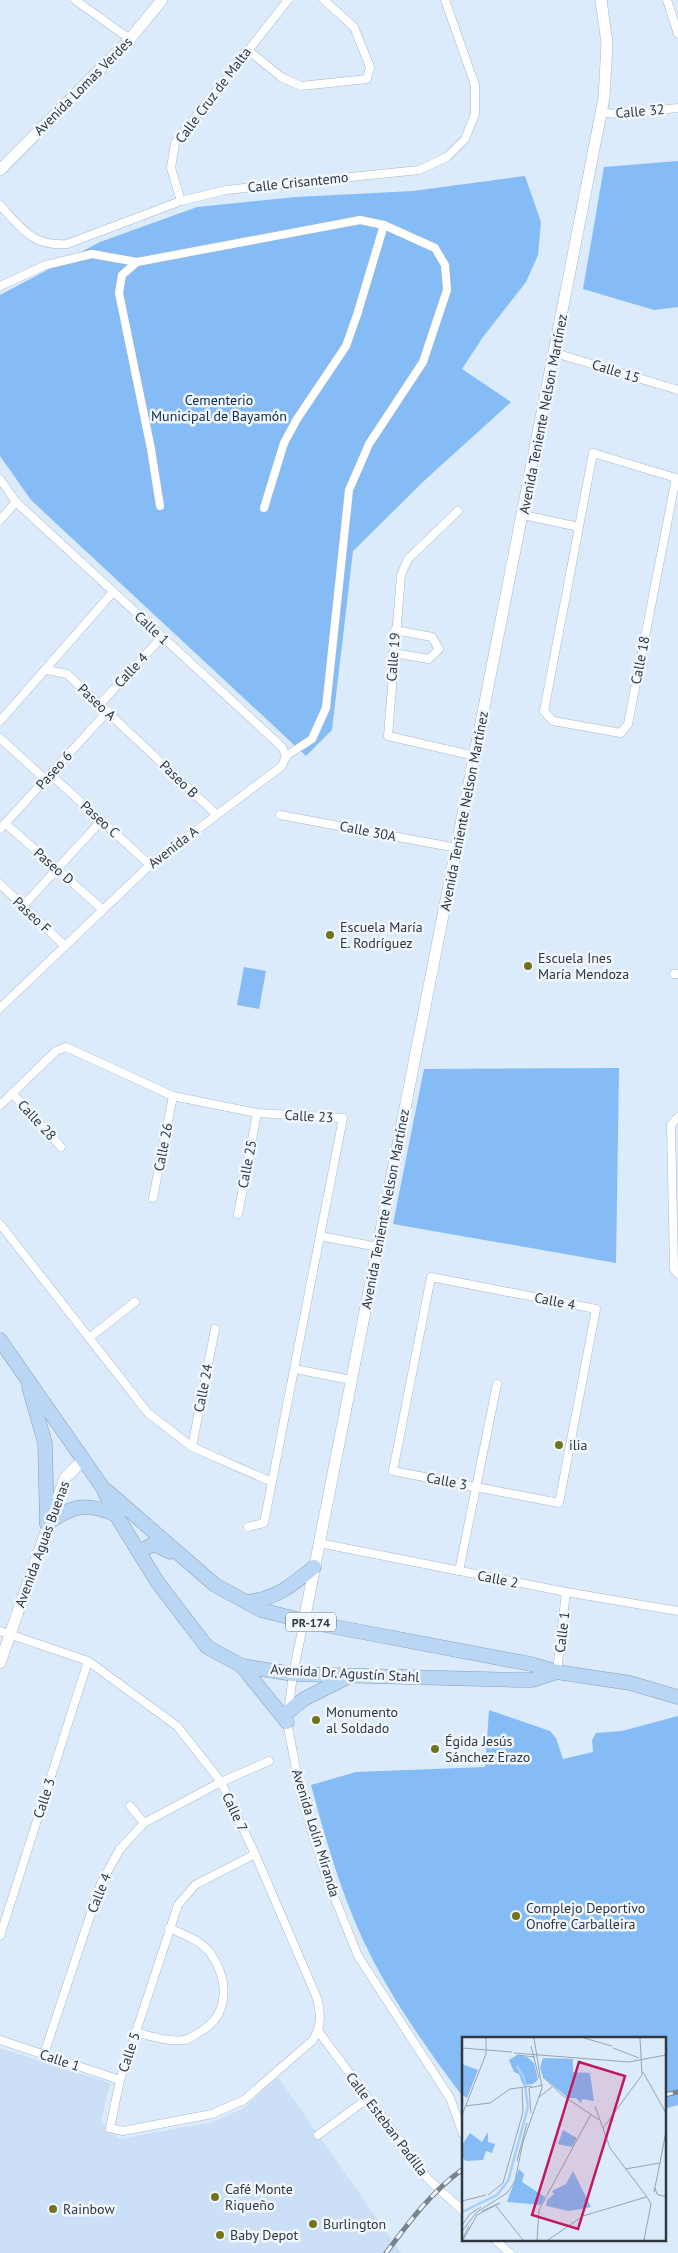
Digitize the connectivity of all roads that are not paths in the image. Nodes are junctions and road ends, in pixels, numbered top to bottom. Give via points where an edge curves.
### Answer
1 (75, 0) edge
2 (162, 0) edge
3 (288, 0) edge
4 (324, 0) edge
5 (445, 0) edge
6 (602, 0) edge
7 (667, 0) edge
8 (678, 34) edge
9 (130, 39) junction
10 (248, 50) junction
11 (678, 108) edge
12 (601, 113) junction
13 (0, 170) edge
14 (181, 201) junction
15 (0, 205) edge
16 (384, 225) junction
17 (137, 262) junction
18 (0, 286) edge
19 (555, 353) junction
20 (678, 390) edge
21 (0, 479) edge
22 (16, 502) junction
23 (160, 506) dead end
24 (264, 508) dead end
25 (458, 510) dead end
26 (522, 515) junction
27 (0, 520) edge
28 (579, 527) junction
29 (113, 592) junction
30 (395, 630) junction
31 (162, 637) junction
32 (393, 653) junction
33 (47, 670) junction
34 (100, 704) junction
35 (108, 711) junction
36 (0, 721) edge
37 (0, 738) edge
38 (142, 743) joint
39 (286, 756) junction
40 (475, 756) junction
41 (48, 777) junction
42 (216, 814) junction
43 (280, 815) dead end
44 (102, 820) junction
45 (2, 826) edge
46 (457, 848) junction
47 (150, 865) junction
48 (58, 869) junction
49 (0, 884) edge
50 (23, 906) junction
51 (102, 909) junction
52 (64, 945) junction
53 (0, 1008) edge
54 (12, 1093) junction
55 (173, 1096) junction
56 (0, 1105) edge
57 (257, 1113) junction
58 (678, 1117) edge
59 (61, 1147) dead end
60 (153, 1198) dead end
61 (238, 1214) dead end
62 (0, 1224) edge
63 (320, 1236) junction
64 (378, 1247) junction
65 (678, 1274) edge
66 (136, 1302) dead end
67 (215, 1329) dead end
68 (89, 1338) junction
69 (0, 1340) edge
70 (294, 1369) junction
71 (26, 1376) junction
72 (351, 1380) junction
73 (497, 1384) dead end
74 (192, 1447) junction
75 (83, 1460) junction
76 (393, 1471) joint
77 (272, 1482) junction
78 (476, 1486) junction
79 (104, 1488) junction
80 (116, 1515) junction
81 (47, 1524) junction
82 (248, 1527) dead end
83 (319, 1543) junction
84 (139, 1552) junction
85 (186, 1560) junction
86 (314, 1567) junction
87 (459, 1571) junction
88 (566, 1592) junction
89 (247, 1602) junction
90 (678, 1611) edge
91 (304, 1621) junction
92 (5, 1633) edge
93 (88, 1661) junction
94 (0, 1663) edge
95 (242, 1666) junction
96 (557, 1672) junction
97 (293, 1674) junction
98 (352, 1675) junction
99 (678, 1697) edge
100 (287, 1717) junction
101 (269, 1761) dead end
102 (221, 1782) junction
103 (130, 1806) dead end
104 (144, 1823) junction
105 (254, 1854) junction
106 (169, 1928) junction
107 (0, 1936) edge
108 (135, 2032) junction
109 (319, 2032) junction
110 (0, 2040) edge
111 (44, 2054) junction
112 (120, 2080) junction
113 (367, 2099) junction
114 (462, 2131) edge
115 (318, 2135) dead end
116 (462, 2210) edge
117 (495, 2240) edge
118 (510, 2253) edge

1 - 9 street
2 - 9 street, Avenida Lomas Verdes
3 - 10 street, Calle Cruz de Malta
4 - 10 street via 354,27 370,67 367,79 301,86 281,77
5 - 14 street, Calle Crisantemo via 475,85 475,114 465,139 447,157 419,170 226,190
6 - 12 street, Avenida Teniente Nelson Martínez via 607,43
7 - 8 street
9 - 13 street, Avenida Lomas Verdes
10 - 14 street, Calle Cruz de Malta via 175,143 171,168
11 - 12 street, Calle 32
12 - 19 street, Avenida Teniente Nelson Martínez
14 - 15 street, Calle Crisantemo via 67,244 52,246 28,235
16 - 17 street, Avenida A via 360,220
16 - 24 street via 346,346 296,419 284,443
16 - 39 street, Avenida A via 435,248 445,265 447,290 423,362 369,444 349,490 326,708 312,739
17 - 18 street via 92,254 46,265
17 - 23 street via 122,275 119,293
19 - 20 street, Calle 15
19 - 26 street, Avenida Teniente Nelson Martínez
21 - 22 street, Calle 1
22 - 27 street
22 - 29 street, Calle 1
25 - 30 street, Calle 19 via 408,559 401,575
26 - 28 street
26 - 40 street, Avenida Teniente Nelson Martínez
28 - 28 street, Calle 18 via 544,711 553,721 621,732 628,724 676,478 593,453
29 - 31 street, Calle 1
29 - 33 street
30 - 32 street, Calle 19
30 - 32 street via 432,637 439,649 429,659
31 - 34 street, Calle 4
31 - 39 street, Calle 1 via 282,747
32 - 40 street, Calle 19 via 388,736
33 - 34 street, Paseo A via 67,674
33 - 36 street
34 - 35 street, Paseo A
35 - 38 street, Paseo A
35 - 41 street, Paseo 6
37 - 41 street, Paseo C
38 - 42 street, Paseo B
39 - 42 street, Avenida A via 282,766
40 - 46 street, Avenida Teniente Nelson Martínez
41 - 44 street, Paseo C
41 - 45 street, Paseo 6
42 - 47 street, Avenida A
43 - 46 street, Calle 30A
44 - 47 street, Paseo C
44 - 48 street
45 - 48 street, Paseo D
46 - 64 street, Avenida Teniente Nelson Martínez
47 - 51 street, Avenida A
48 - 50 street
48 - 51 street, Paseo D
49 - 50 street, Paseo F
50 - 52 street, Paseo F
51 - 52 street, Avenida A
52 - 53 street, Avenida A
54 - 55 street, Calle 23 via 56,1051 66,1047
54 - 56 street, Calle 23
54 - 59 street, Calle 28
55 - 57 street, Calle 23
55 - 60 street, Calle 26
57 - 61 street, Calle 25
57 - 63 street, Calle 23 via 343,1118
58 - 65 street via 671,1125 674,1269
62 - 68 street
63 - 64 street
63 - 70 street, Calle 23
64 - 72 street, Avenida Teniente Nelson Martínez
66 - 68 street
67 - 74 street, Calle 24
68 - 74 street via 148,1413
69 - 71 highway, Avenida Dr. Agustín Stahl / PR-174
70 - 72 street
70 - 77 street, Calle 23
71 - 75 highway, Avenida Dr. Agustín Stahl / PR-174
71 - 81 highway via 45,1443
72 - 83 street, Avenida Teniente Nelson Martínez
73 - 78 street
74 - 77 street
75 - 79 highway, Avenida Dr. Agustín Stahl / PR-174
75 - 81 street, Avenida Aguas Buenas via 64,1478
76 - 78 street, Calle 3
76 - 78 street, Calle 4 via 431,1277 596,1309 559,1503
77 - 82 street, Calle 23 via 264,1523
78 - 87 street, Calle 3
79 - 80 highway, Avenida Dr. Agustín Stahl / PR-174
79 - 85 highway, Avenida Dr. Agustín Stahl / PR-174
80 - 81 highway via 99,1508 65,1510
80 - 84 highway, Avenida Dr. Agustín Stahl / PR-174
81 - 92 street, Avenida Aguas Buenas
83 - 86 street, Avenida Teniente Nelson Martínez
83 - 87 street, Calle 2
84 - 85 highway via 153,1544
84 - 95 highway, Avenida Dr. Agustín Stahl / PR-174 via 158,1583 208,1647
85 - 89 highway, Avenida Dr. Agustín Stahl / PR-174 via 215,1585
86 - 89 highway via 288,1588 266,1600
86 - 91 street, Avenida Teniente Nelson Martínez
87 - 88 street, Calle 2
88 - 90 street, Calle 2
88 - 96 street, Calle 1
89 - 91 highway, Avenida Dr. Agustín Stahl / PR-174 via 261,1610
91 - 96 highway, Avenida Dr. Agustín Stahl / PR-174 via 531,1664
91 - 97 street, Avenida Lolín Miranda
92 - 93 street, Calle 7
92 - 94 street, Avenida Aguas Buenas
93 - 102 street, Calle 7 via 177,1726
93 - 107 street, Calle 3
95 - 97 highway, Avenida Dr. Agustín Stahl / PR-174
95 - 100 highway
96 - 98 highway, Avenida Dr. Agustín Stahl / PR-174 via 532,1680
96 - 99 highway, Avenida Dr. Agustín Stahl / PR-174 via 630,1683
97 - 98 highway, Avenida Dr. Agustín Stahl / PR-174
97 - 100 street, Avenida Lolín Miranda
98 - 100 highway via 304,1700
100 - 114 street, Avenida Lolín Miranda via 302,1796 325,1874 358,1956 450,2098
101 - 102 street, Calle 4
102 - 104 street, Calle 4
102 - 105 street, Calle 7
103 - 104 street
104 - 111 street, Calle 4 via 120,1849 101,1882
105 - 106 street, Calle 5 via 195,1885 178,1905
105 - 109 street, Calle 7 via 317,1998
106 - 108 street, Calle 5
106 - 108 street via 194,1938 211,1954 224,1983 223,2006 209,2028 186,2040 168,2041
108 - 112 street, Calle 5
109 - 112 street, Calle 5 via 244,2100 212,2114 123,2131 110,2128
109 - 113 street, Calle Esteban Padilla
110 - 111 street, Calle 1
111 - 112 street, Calle 1
113 - 115 street
113 - 116 street, Calle Esteban Padilla via 428,2179
117 - 118 street

